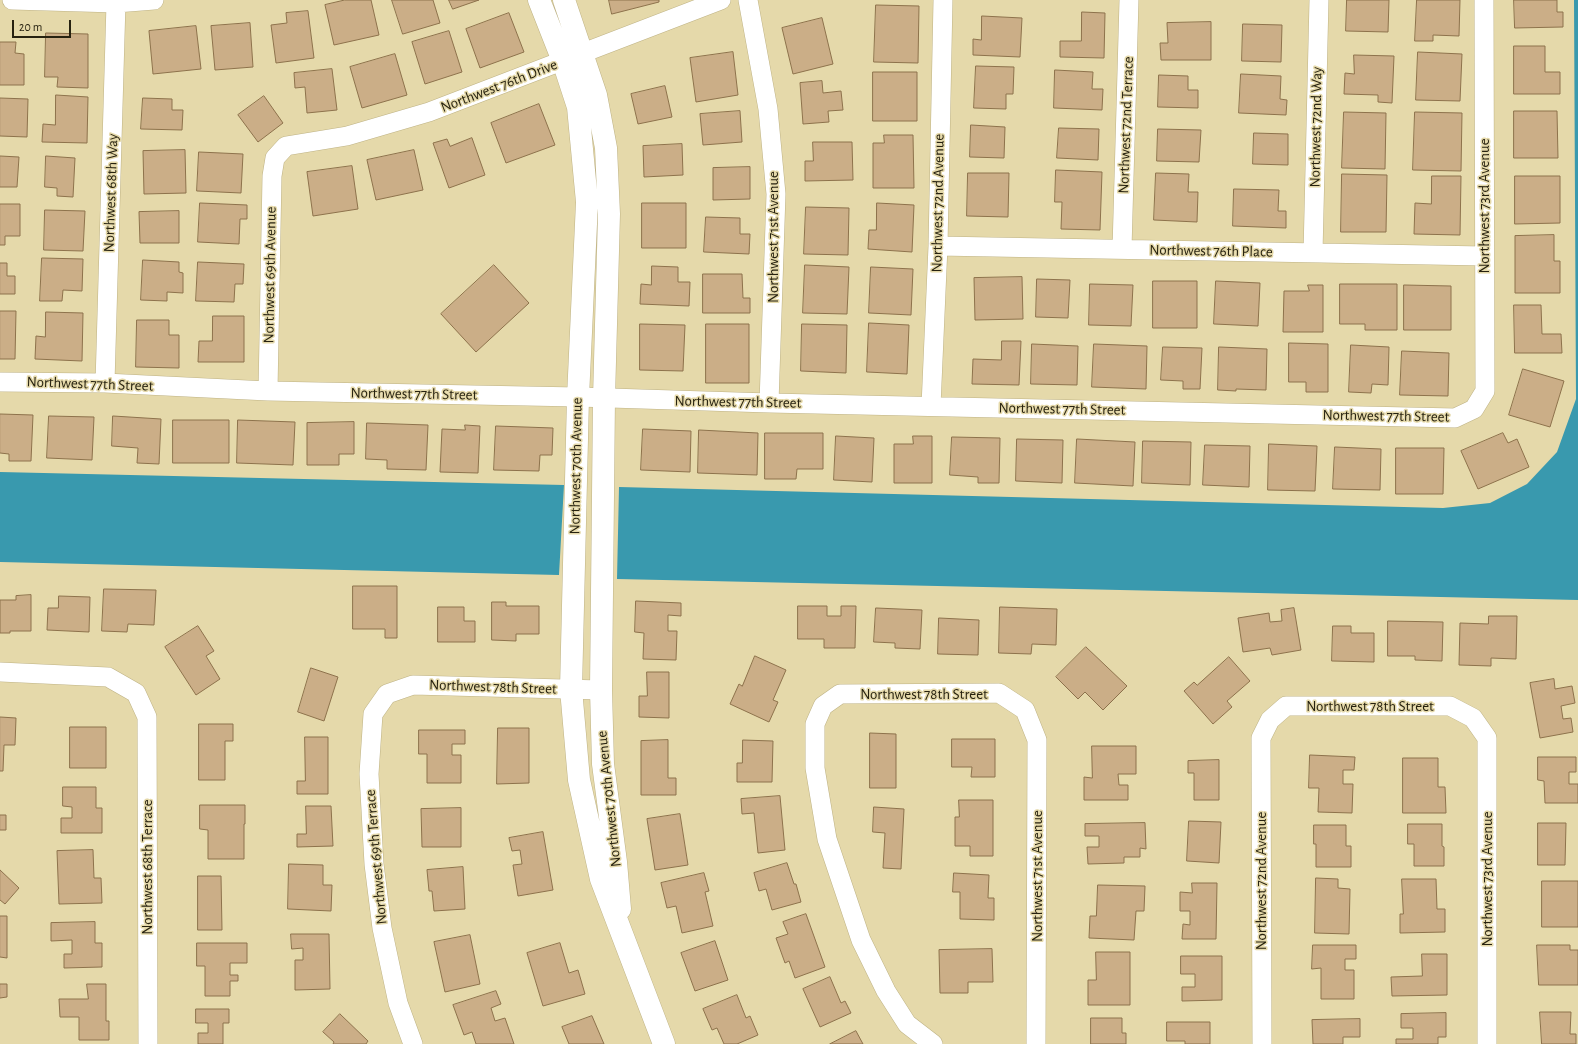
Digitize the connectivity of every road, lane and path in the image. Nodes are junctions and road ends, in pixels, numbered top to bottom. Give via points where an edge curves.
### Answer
1 (12, 0) edge
2 (154, 0) edge
3 (539, 0) edge
4 (564, 0) edge
5 (721, 0) edge
6 (748, 0) edge
7 (942, 0) edge
8 (1129, 0) edge
9 (1319, 0) edge
10 (1484, 0) edge
11 (116, 3) junction
12 (572, 57) junction
13 (275, 158) joint
14 (938, 246) junction
15 (1122, 249) junction
16 (1313, 253) junction
17 (1484, 256) junction
18 (0, 382) edge
19 (105, 384) junction
20 (268, 391) junction
21 (578, 397) junction
22 (604, 398) junction
23 (769, 403) junction
24 (931, 406) junction
25 (1474, 409) joint
26 (0, 672) edge
27 (571, 689) junction
28 (601, 690) junction
29 (387, 694) joint
30 (1025, 710) joint
31 (1473, 718) joint
32 (1270, 720) joint
33 (622, 933) junction
34 (148, 1044) edge
35 (413, 1044) edge
36 (664, 1044) edge
37 (933, 1044) edge
38 (1036, 1044) edge
39 (1262, 1044) edge
40 (1487, 1044) edge

1 - 11 street
2 - 11 street
3 - 12 street, Northwest 70th Avenue
4 - 12 street, Northwest 70th Avenue
5 - 12 street, Northwest 76th Drive
6 - 23 street, Northwest 71st Avenue via 768,109 776,194
7 - 14 street, Northwest 72nd Avenue
8 - 15 street, Northwest 72nd Terrace
9 - 16 street, Northwest 72nd Way
10 - 17 street, Northwest 73rd Avenue
11 - 19 street, Northwest 68th Way
12 - 13 street, Northwest 76th Drive via 430,112 347,136 286,146
12 - 21 street, Northwest 70th Avenue via 587,202
12 - 22 street, Northwest 70th Avenue via 596,95 606,148 609,214
13 - 20 street, Northwest 69th Avenue via 272,176
14 - 15 street, Northwest 76th Place
14 - 24 street, Northwest 72nd Avenue
15 - 16 street, Northwest 76th Place
16 - 17 street, Northwest 76th Place
17 - 25 street, Northwest 73rd Avenue via 1485,390
18 - 19 street, Northwest 77th Street
19 - 20 street, Northwest 77th Street
20 - 21 street, Northwest 77th Street
21 - 22 street, Northwest 77th Street
21 - 27 street, Northwest 70th Avenue
22 - 23 street, Northwest 77th Street
22 - 28 street, Northwest 70th Avenue
23 - 24 street, Northwest 77th Street
24 - 25 street, Northwest 77th Street via 1455,418
26 - 34 street, Northwest 68th Terrace via 108,677 136,693 146,717
27 - 28 street, Northwest 78th Street
27 - 29 street, Northwest 78th Street via 413,685
27 - 33 street, Northwest 70th Avenue via 579,780 601,879
28 - 33 street, Northwest 70th Avenue via 603,764
29 - 35 street, Northwest 69th Terrace via 373,714 369,774 374,864 382,928 393,980 398,1003
30 - 37 street, Northwest 78th Street via 999,694 840,694 823,706 814,724 815,768 827,839 861,940 886,991 907,1024
30 - 38 street, Northwest 71st Avenue via 1037,740
31 - 32 street, Northwest 78th Street via 1450,706 1286,706
31 - 40 street, Northwest 73rd Avenue via 1487,738
32 - 39 street, Northwest 72nd Avenue via 1261,738
33 - 36 street, Northwest 70th Avenue

